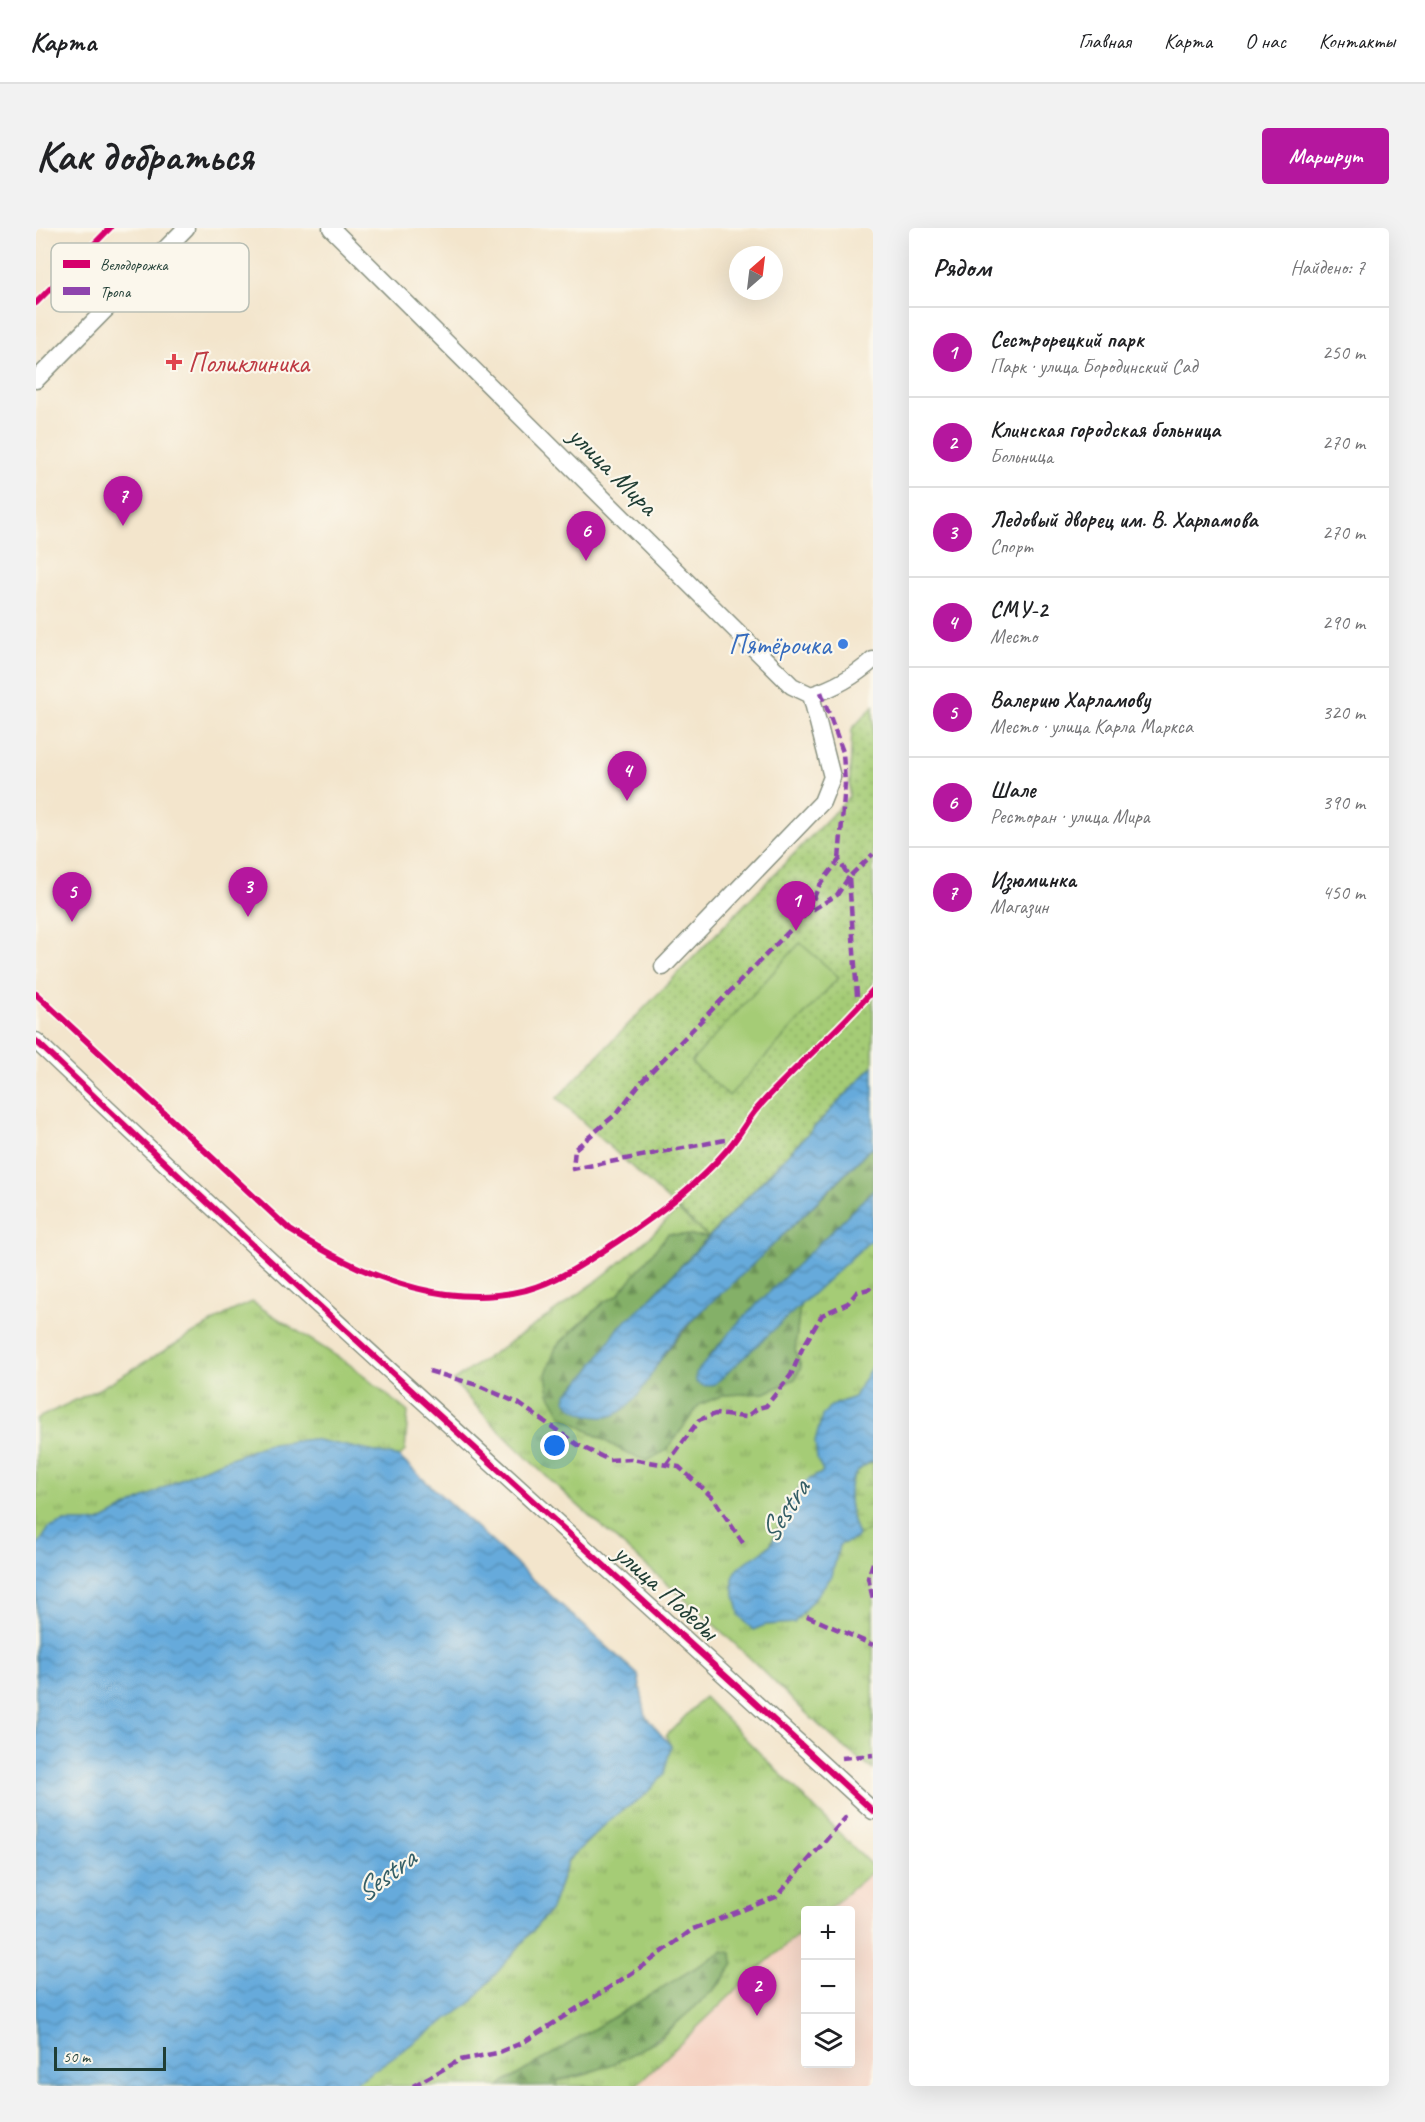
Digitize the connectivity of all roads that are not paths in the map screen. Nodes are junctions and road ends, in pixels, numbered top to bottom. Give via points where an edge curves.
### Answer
1 (186, 228) edge
2 (331, 228) edge
3 (171, 243) edge
4 (103, 312) edge
5 (36, 380) edge
6 (873, 660) edge
7 (811, 695) junction
8 (663, 967) dead end
9 (36, 1041) edge
10 (873, 1811) edge

1 - 3 street
2 - 7 street, улица Мира via 792,686
4 - 5 street
6 - 7 street via 837,686
7 - 8 street via 832,777 822,802
9 - 10 street, улица Победы via 168,1167

